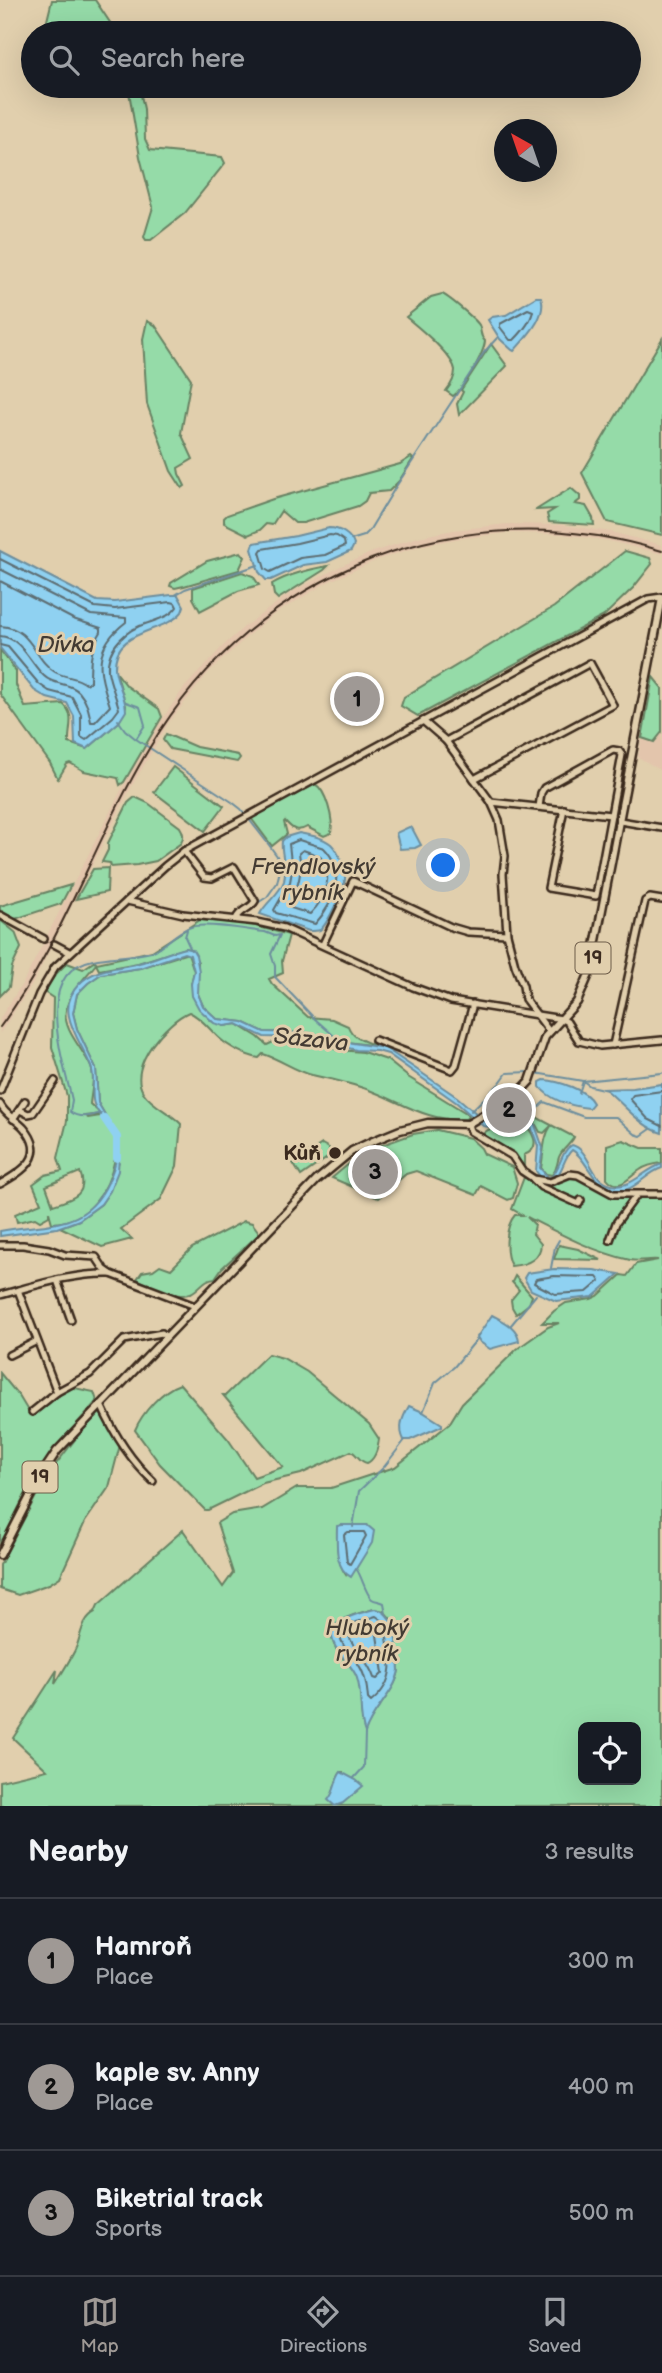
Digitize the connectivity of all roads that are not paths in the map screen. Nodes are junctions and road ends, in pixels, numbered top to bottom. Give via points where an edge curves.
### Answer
1 (662, 597) edge
2 (424, 721) junction
3 (446, 741) junction
4 (474, 779) junction
5 (491, 802) junction
6 (539, 807) junction
7 (565, 809) junction
8 (611, 815) junction
9 (620, 821) junction
10 (662, 828) edge
11 (184, 851) junction
12 (662, 900) edge
13 (127, 901) junction
14 (0, 915) edge
15 (236, 919) junction
16 (507, 934) junction
17 (44, 939) dead end
18 (54, 944) dead end
19 (323, 944) junction
20 (69, 952) junction
21 (473, 1004) junction
22 (540, 1017) junction
23 (562, 1019) junction
24 (549, 1031) junction
25 (375, 1040) dead end
26 (662, 1040) edge
27 (614, 1045) junction
28 (54, 1081) dead end
29 (0, 1091) edge
30 (25, 1101) dead end
31 (0, 1104) edge
32 (20, 1110) junction
33 (13, 1119) junction
34 (475, 1120) junction
35 (530, 1177) junction
36 (0, 1184) edge
37 (662, 1194) edge
38 (636, 1196) junction
39 (581, 1200) dead end
40 (610, 1240) dead end
41 (0, 1245) edge
42 (111, 1274) junction
43 (57, 1280) junction
44 (18, 1290) junction
45 (0, 1295) edge
46 (195, 1306) junction
47 (71, 1320) dead end
48 (166, 1336) junction
49 (37, 1341) junction
50 (9, 1355) dead end
51 (57, 1392) junction
52 (101, 1405) junction
53 (33, 1412) dead end
54 (153, 1481) dead end
55 (0, 1555) edge

1 - 2 street via 648,599
1 - 9 main road, 19
2 - 3 street
2 - 11 street
3 - 4 street
3 - 4 street via 590,663 613,705
4 - 5 street
5 - 6 street
5 - 16 street via 504,838
6 - 7 street
6 - 8 street via 544,788 613,750 622,755
7 - 8 street
7 - 8 street via 548,888 596,896
9 - 10 street
9 - 23 main road, 19 via 590,972 582,995
11 - 13 street
11 - 15 street via 204,877 234,867 256,901
12 - 27 street via 645,901
13 - 15 street via 183,914
13 - 20 street
14 - 17 street
15 - 19 street via 284,928
16 - 19 street via 451,927 353,881
16 - 22 street via 525,999
18 - 20 street
19 - 21 street via 413,986
20 - 29 street via 39,994
21 - 22 street
21 - 25 street via 452,1070
22 - 23 street
22 - 24 street
23 - 24 main road, 19
23 - 27 street via 579,1041
24 - 34 main road, 19 via 525,1088
26 - 27 street
28 - 32 street via 33,1113
30 - 32 street
31 - 33 street
32 - 33 street
33 - 36 street via 33,1144 32,1159 22,1172
34 - 35 street via 470,1131 512,1156
34 - 46 main road, 19 via 417,1125 352,1151 305,1191
35 - 38 street via 550,1182 578,1175 613,1195
35 - 39 street via 541,1186
37 - 38 street
38 - 40 street
41 - 42 street via 96,1256
42 - 43 street via 87,1273
42 - 46 street
43 - 44 street
43 - 47 street
44 - 45 street
44 - 49 street
46 - 48 main road, 19
48 - 51 street via 124,1340 90,1374
48 - 52 main road, 19
49 - 50 street
49 - 51 street
51 - 53 street
52 - 54 street via 123,1448
52 - 55 main road, 19 via 57,1451

